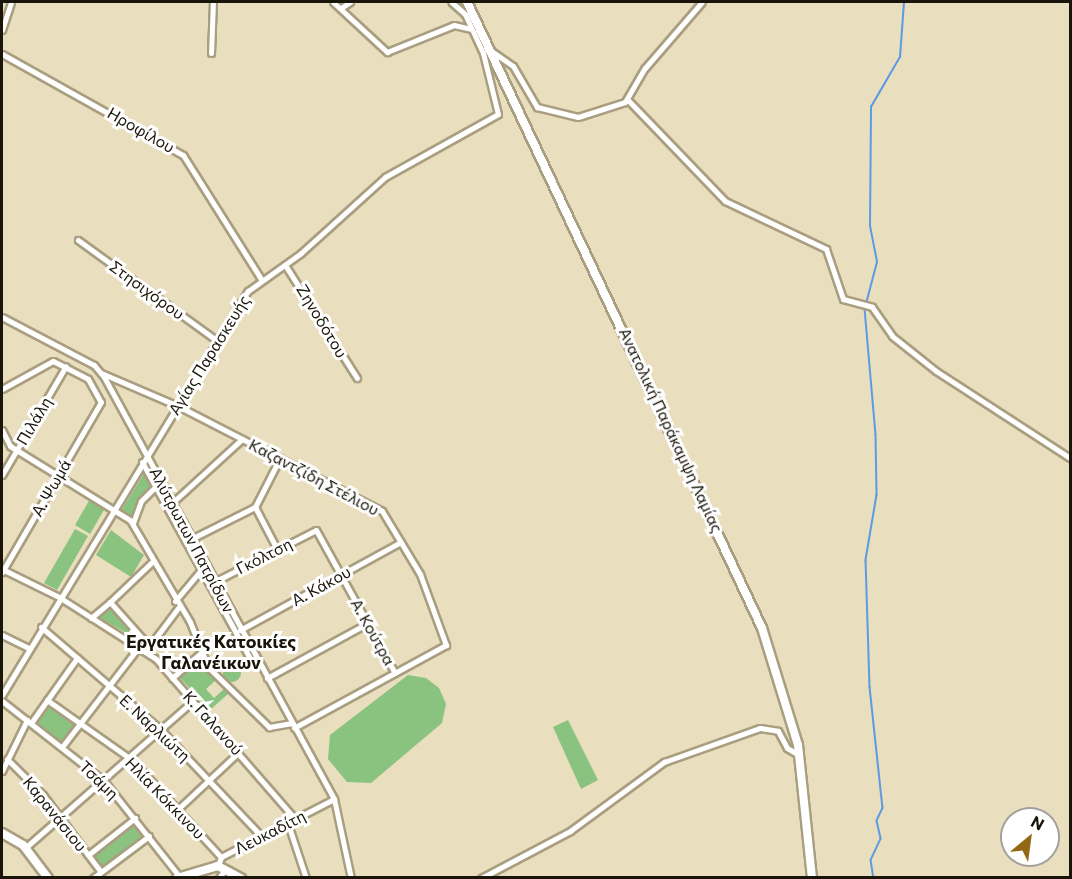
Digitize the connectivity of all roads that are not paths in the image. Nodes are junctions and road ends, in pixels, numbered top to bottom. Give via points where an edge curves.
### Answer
1 (11, 2) edge
2 (213, 2) edge
3 (333, 2) edge
4 (350, 2) edge
5 (451, 2) edge
6 (466, 2) edge
7 (702, 2) edge
8 (341, 8) junction
9 (474, 29) junction
10 (2, 30) edge
11 (490, 50) junction
12 (210, 53) dead end
13 (2, 54) edge
14 (627, 99) junction
15 (78, 240) dead end
16 (285, 265) junction
17 (261, 279) junction
18 (2, 317) edge
19 (216, 340) junction
20 (66, 366) junction
21 (101, 373) junction
22 (357, 378) dead end
23 (2, 390) edge
24 (178, 406) junction
25 (2, 430) edge
26 (242, 439) junction
27 (17, 449) junction
28 (146, 456) junction
29 (280, 458) junction
30 (1071, 458) edge
31 (142, 462) junction
32 (60, 474) junction
33 (2, 476) edge
34 (156, 486) junction
35 (172, 503) junction
36 (116, 506) junction
37 (255, 507) junction
38 (133, 523) junction
39 (314, 530) joint
40 (191, 539) junction
41 (401, 542) junction
42 (277, 549) junction
43 (153, 561) junction
44 (201, 570) junction
45 (2, 571) edge
46 (341, 575) junction
47 (214, 582) junction
48 (59, 597) junction
49 (175, 601) junction
50 (110, 602) junction
51 (178, 608) junction
52 (91, 618) junction
53 (368, 623) junction
54 (42, 627) junction
55 (240, 630) junction
56 (2, 635) edge
57 (149, 646) junction
58 (29, 648) junction
59 (138, 648) junction
60 (146, 652) junction
61 (202, 652) junction
62 (77, 658) junction
63 (252, 662) dead end
64 (395, 673) junction
65 (172, 678) junction
66 (267, 678) junction
67 (108, 685) junction
68 (2, 695) edge
69 (47, 700) junction
70 (2, 701) edge
71 (193, 701) junction
72 (29, 721) junction
73 (80, 724) junction
74 (293, 726) junction
75 (160, 729) junction
76 (62, 747) junction
77 (239, 752) junction
78 (799, 755) junction
79 (129, 758) junction
80 (7, 759) junction
81 (2, 771) edge
82 (104, 781) junction
83 (210, 781) junction
84 (334, 799) junction
85 (178, 809) junction
86 (135, 818) junction
87 (61, 819) junction
88 (296, 820) junction
89 (288, 824) junction
90 (2, 833) edge
91 (149, 836) junction
92 (262, 837) junction
93 (25, 848) junction
94 (88, 855) junction
95 (221, 857) junction
96 (222, 867) junction
97 (101, 872) junction
98 (178, 877) edge
99 (48, 878) edge
100 (93, 878) edge
101 (219, 878) edge
102 (241, 878) edge
103 (306, 878) edge
104 (351, 878) edge
105 (481, 878) edge
106 (812, 878) edge

1 - 10 street
2 - 12 street
3 - 8 street
4 - 8 street
5 - 9 street
6 - 9 main road, Ανατολική Παράκαμψη Λαμίας
7 - 14 street via 645,68
8 - 9 street via 387,52 448,27
9 - 11 main road, Ανατολική Παράκαμψη Λαμίας
9 - 16 street, Αγίας Παρασκευής via 498,98 498,114 386,177
11 - 14 street via 507,60 535,104 547,112 578,117
11 - 78 main road, Ανατολική Παράκαμψη Λαμίας via 755,610
13 - 17 street, Ηροφίλου via 183,155
14 - 30 street via 725,201 826,249 843,299 872,307 892,336 936,371
15 - 19 street, Στησιχόρου
16 - 17 street, Αγίας Παρασκευής
16 - 22 street, Ζηνοδότου
17 - 19 street, Αγίας Παρασκευής
18 - 21 street
19 - 24 street, Αγίας Παρασκευής
20 - 23 street via 48,362
20 - 27 street, Πιλάλη
20 - 32 street, Α. Ψωμά via 88,380 101,402
21 - 24 street, Καζαντζίδη Στέλιου
21 - 28 street, Αλύτρωτων Πατρίδων
24 - 26 street, Καζαντζίδη Στέλιου
24 - 28 street, Αγίας Παρασκευής
25 - 27 street
26 - 29 street, Καζαντζίδη Στέλιου
26 - 35 street
27 - 32 street
27 - 33 street, Πιλάλη
28 - 31 street, Αγίας Παρασκευής
28 - 35 street, Αλύτρωτων Πατρίδων
29 - 37 street
29 - 41 street, Καζαντζίδη Στέλιου via 382,511
31 - 34 street
31 - 36 street, Αγίας Παρασκευής
32 - 36 street
32 - 45 street, Α. Ψωμά
34 - 38 street via 141,501
34 - 44 street
35 - 40 street, Αλύτρωτων Πατρίδων
36 - 38 street
36 - 48 street, Αγίας Παρασκευής
37 - 40 street
37 - 42 street
38 - 43 street
39 - 42 street, Γκόλτση
39 - 46 street, Α. Κούτρα
40 - 47 street, Αλύτρωτων Πατρίδων
41 - 46 street, Α. Κάκου
41 - 64 street, Καζαντζίδη Στέλιου via 424,583 446,645
42 - 47 street, Γκόλτση
43 - 49 street
43 - 50 street
44 - 49 street
44 - 63 street
45 - 48 street, Κ. Γαλανού
46 - 53 street, Α. Κούτρα
46 - 55 street, Α. Κάκου
47 - 55 street, Αλύτρωτων Πατρίδων
48 - 52 street, Κ. Γαλανού
48 - 54 street, Αγίας Παρασκευής
49 - 51 street
50 - 52 street
50 - 57 street
51 - 57 street
51 - 61 street via 190,622
52 - 59 street, Κ. Γαλανού
53 - 64 street, Α. Κούτρα
53 - 66 street
54 - 58 street, Αγίας Παρασκευής
54 - 62 street, Ε. Ναρλιώτη
55 - 66 street, Αλύτρωτων Πατρίδων
56 - 58 street
57 - 60 street
58 - 68 street, Αγίας Παρασκευής
59 - 60 street, Κ. Γαλανού
59 - 67 street
60 - 65 street, Κ. Γαλανού
61 - 65 street
61 - 74 street via 213,672 266,725 273,729
62 - 67 street, Ε. Ναρλιώτη
62 - 69 street
64 - 74 street
65 - 71 street, Κ. Γαλανού
66 - 74 street, Αλύτρωτων Πατρίδων
67 - 73 street
67 - 75 street, Ε. Ναρλιώτη
69 - 72 street
69 - 73 street, Ηλία Κόκκινου
70 - 72 street, Τσάμη
71 - 75 street
71 - 77 street, Κ. Γαλανού
72 - 76 street, Τσάμη
72 - 80 street
73 - 76 street
73 - 79 street, Ηλία Κόκκινου
74 - 84 street, Αλύτρωτων Πατρίδων
75 - 79 street
75 - 83 street, Ε. Ναρλιώτη
76 - 82 street, Τσάμη
77 - 83 street
77 - 88 street, Κ. Γαλανού
78 - 105 street via 787,748 778,731 760,728 664,762 570,831
78 - 106 main road, Ανατολική Παράκαμψη Λαμίας
79 - 82 street
79 - 85 street, Ηλία Κόκκινου
80 - 81 street
80 - 87 street, Καρανάσιου
82 - 86 street, Τσάμη
82 - 87 street
83 - 85 street
83 - 92 street, Ε. Ναρλιώτη
84 - 88 street, Λευκαδίτη
84 - 104 street, Αλύτρωτων Πατρίδων
85 - 95 street, Ηλία Κόκκινου
86 - 91 street, Τσάμη
86 - 94 street
87 - 93 street
87 - 94 street, Καρανάσιου
88 - 89 street, Λευκαδίτη
89 - 92 street, Λευκαδίτη
89 - 103 street
90 - 93 street
91 - 97 street
91 - 98 street, Τσάμη
92 - 95 street, Λευκαδίτη
93 - 99 street
94 - 97 street, Καρανάσιου
95 - 96 street, Λευκαδίτη
96 - 98 street, Λευκαδίτη
96 - 101 street
96 - 102 street
97 - 100 street

